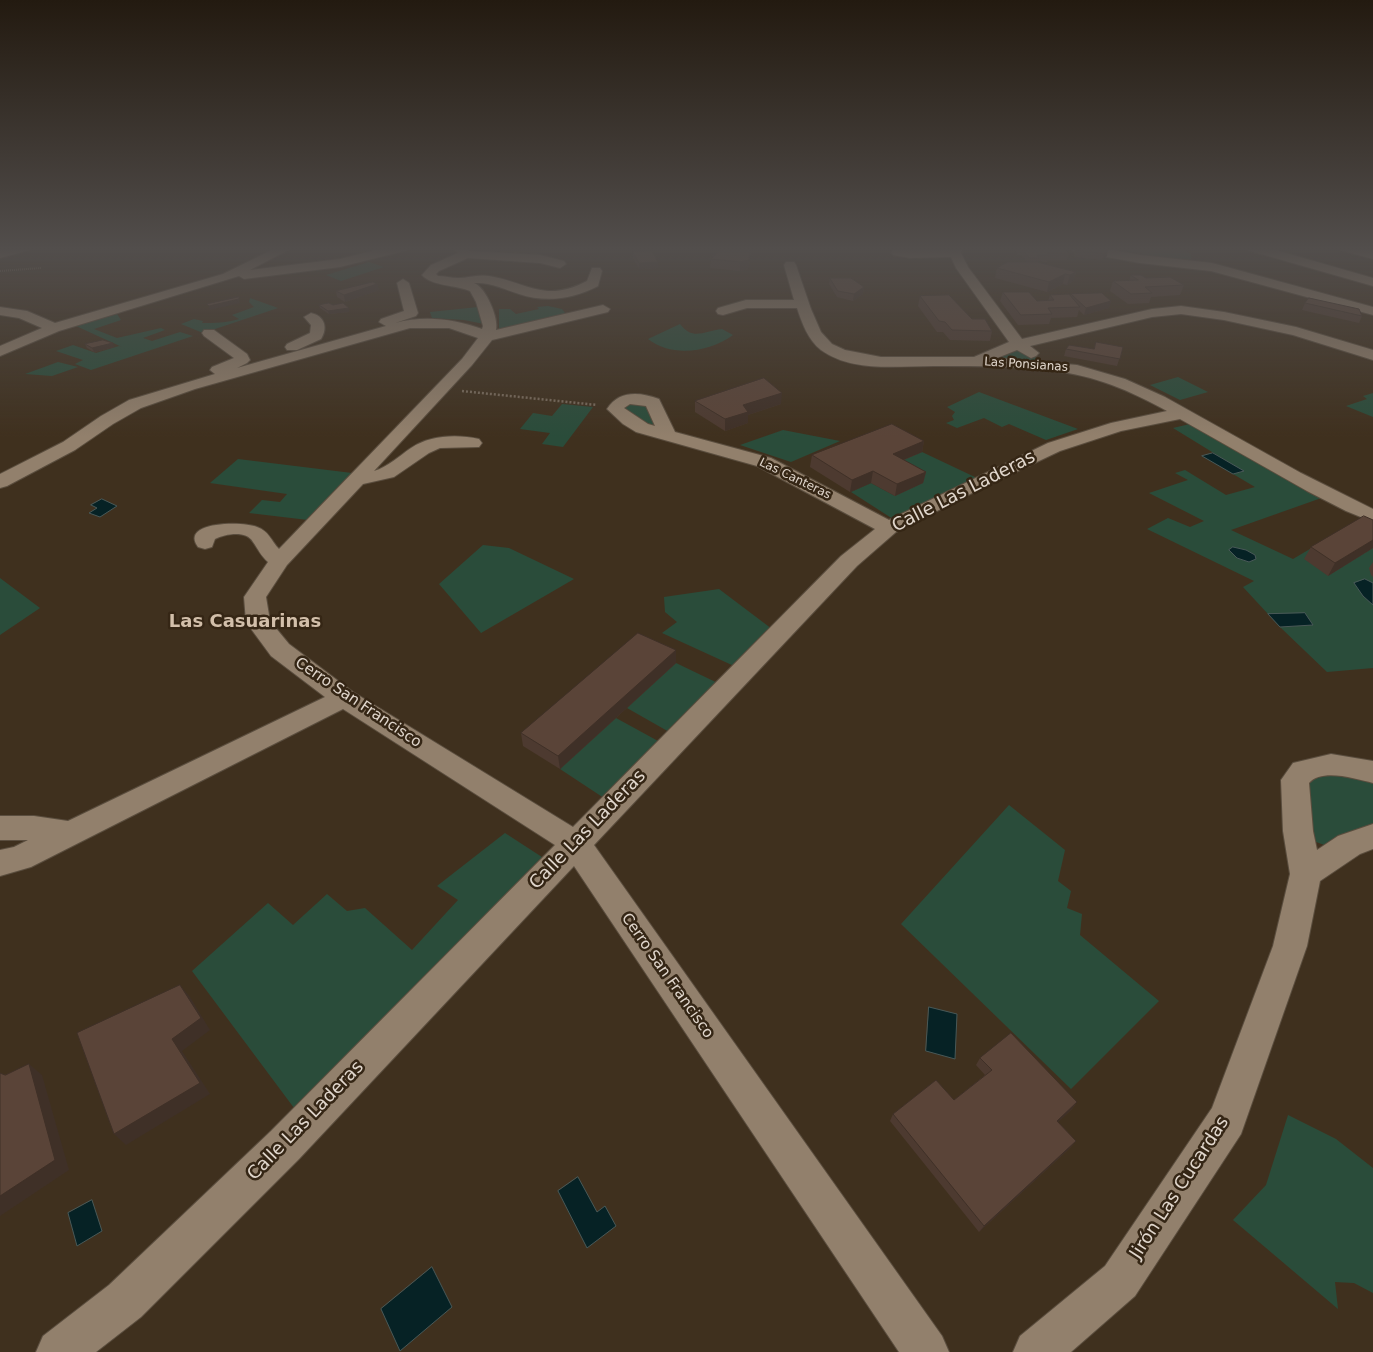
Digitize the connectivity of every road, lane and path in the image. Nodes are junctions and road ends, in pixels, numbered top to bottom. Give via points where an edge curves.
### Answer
1 (115, 310) edge
2 (410, 310) edge
3 (485, 310) edge
4 (598, 310) edge
5 (805, 310) edge
6 (993, 310) edge
7 (1180, 310) edge
8 (1182, 310) edge
9 (0, 311) edge
10 (311, 317) dead end
11 (54, 328) junction
12 (209, 333) dead end
13 (361, 335) junction
14 (486, 336) junction
15 (1018, 344) junction
16 (0, 351) edge
17 (1373, 355) edge
18 (270, 362) junction
19 (971, 362) junction
20 (1053, 366) junction
21 (189, 386) junction
22 (441, 389) junction
23 (616, 407) junction
24 (1182, 413) junction
25 (667, 434) junction
26 (473, 443) dead end
27 (357, 478) junction
28 (0, 482) edge
29 (1373, 516) edge
30 (889, 528) junction
31 (205, 543) dead end
32 (279, 561) junction
33 (344, 698) junction
34 (1373, 772) edge
35 (0, 828) edge
36 (1298, 830) junction
37 (68, 834) junction
38 (1373, 836) edge
39 (575, 843) junction
40 (1340, 851) junction
41 (0, 863) edge
42 (1306, 874) junction
43 (59, 1352) edge
44 (926, 1352) edge
45 (1036, 1352) edge

1 - 11 street
2 - 13 street via 407,316 370,326
3 - 14 street via 490,326
4 - 14 street
5 - 19 street, Las Ponsianas via 816,337 826,347 851,357 886,361
6 - 15 street
7 - 15 street via 1152,313
8 - 17 street via 1296,331
9 - 11 street via 22,314
10 - 18 street via 320,330 316,336 274,353 268,357
11 - 16 street
12 - 21 street via 242,360 200,376 189,382
13 - 14 street via 433,322 452,323
13 - 18 street
14 - 22 street, Cerro San Francisco
15 - 19 street
15 - 20 street
18 - 21 street
19 - 20 street, Las Ponsianas
20 - 24 street, Las Ponsianas via 1114,378
21 - 28 street via 136,404 69,446
22 - 23 path
22 - 27 street, Cerro San Francisco
23 - 25 street, Las Canteras via 618,413 642,428
23 - 25 street via 628,399 653,403
24 - 29 street, Las Ponsianas via 1269,463
24 - 30 street, Calle Las Laderas via 1117,427 1054,446
25 - 30 street, Las Canteras via 764,462
26 - 27 street via 434,444 419,450 392,471
27 - 32 street, Cerro San Francisco
30 - 39 street, Calle Las Laderas via 849,561
31 - 32 street via 205,536 215,530 238,528 262,539
32 - 33 street, Cerro San Francisco via 255,597 258,622 280,650
33 - 37 street
33 - 39 street, Cerro San Francisco
34 - 36 street, Jirón Las Cucardas via 1331,764 1303,771 1295,780
35 - 37 street via 34,828
36 - 40 street via 1311,840
36 - 42 street, Jirón Las Cucardas
37 - 41 street via 20,858
38 - 40 street
39 - 43 street, Calle Las Laderas via 285,1144 125,1301
39 - 44 street, Cerro San Francisco
40 - 42 street
42 - 45 street, Jirón Las Cucardas via 1290,946 1227,1120 1120,1281

